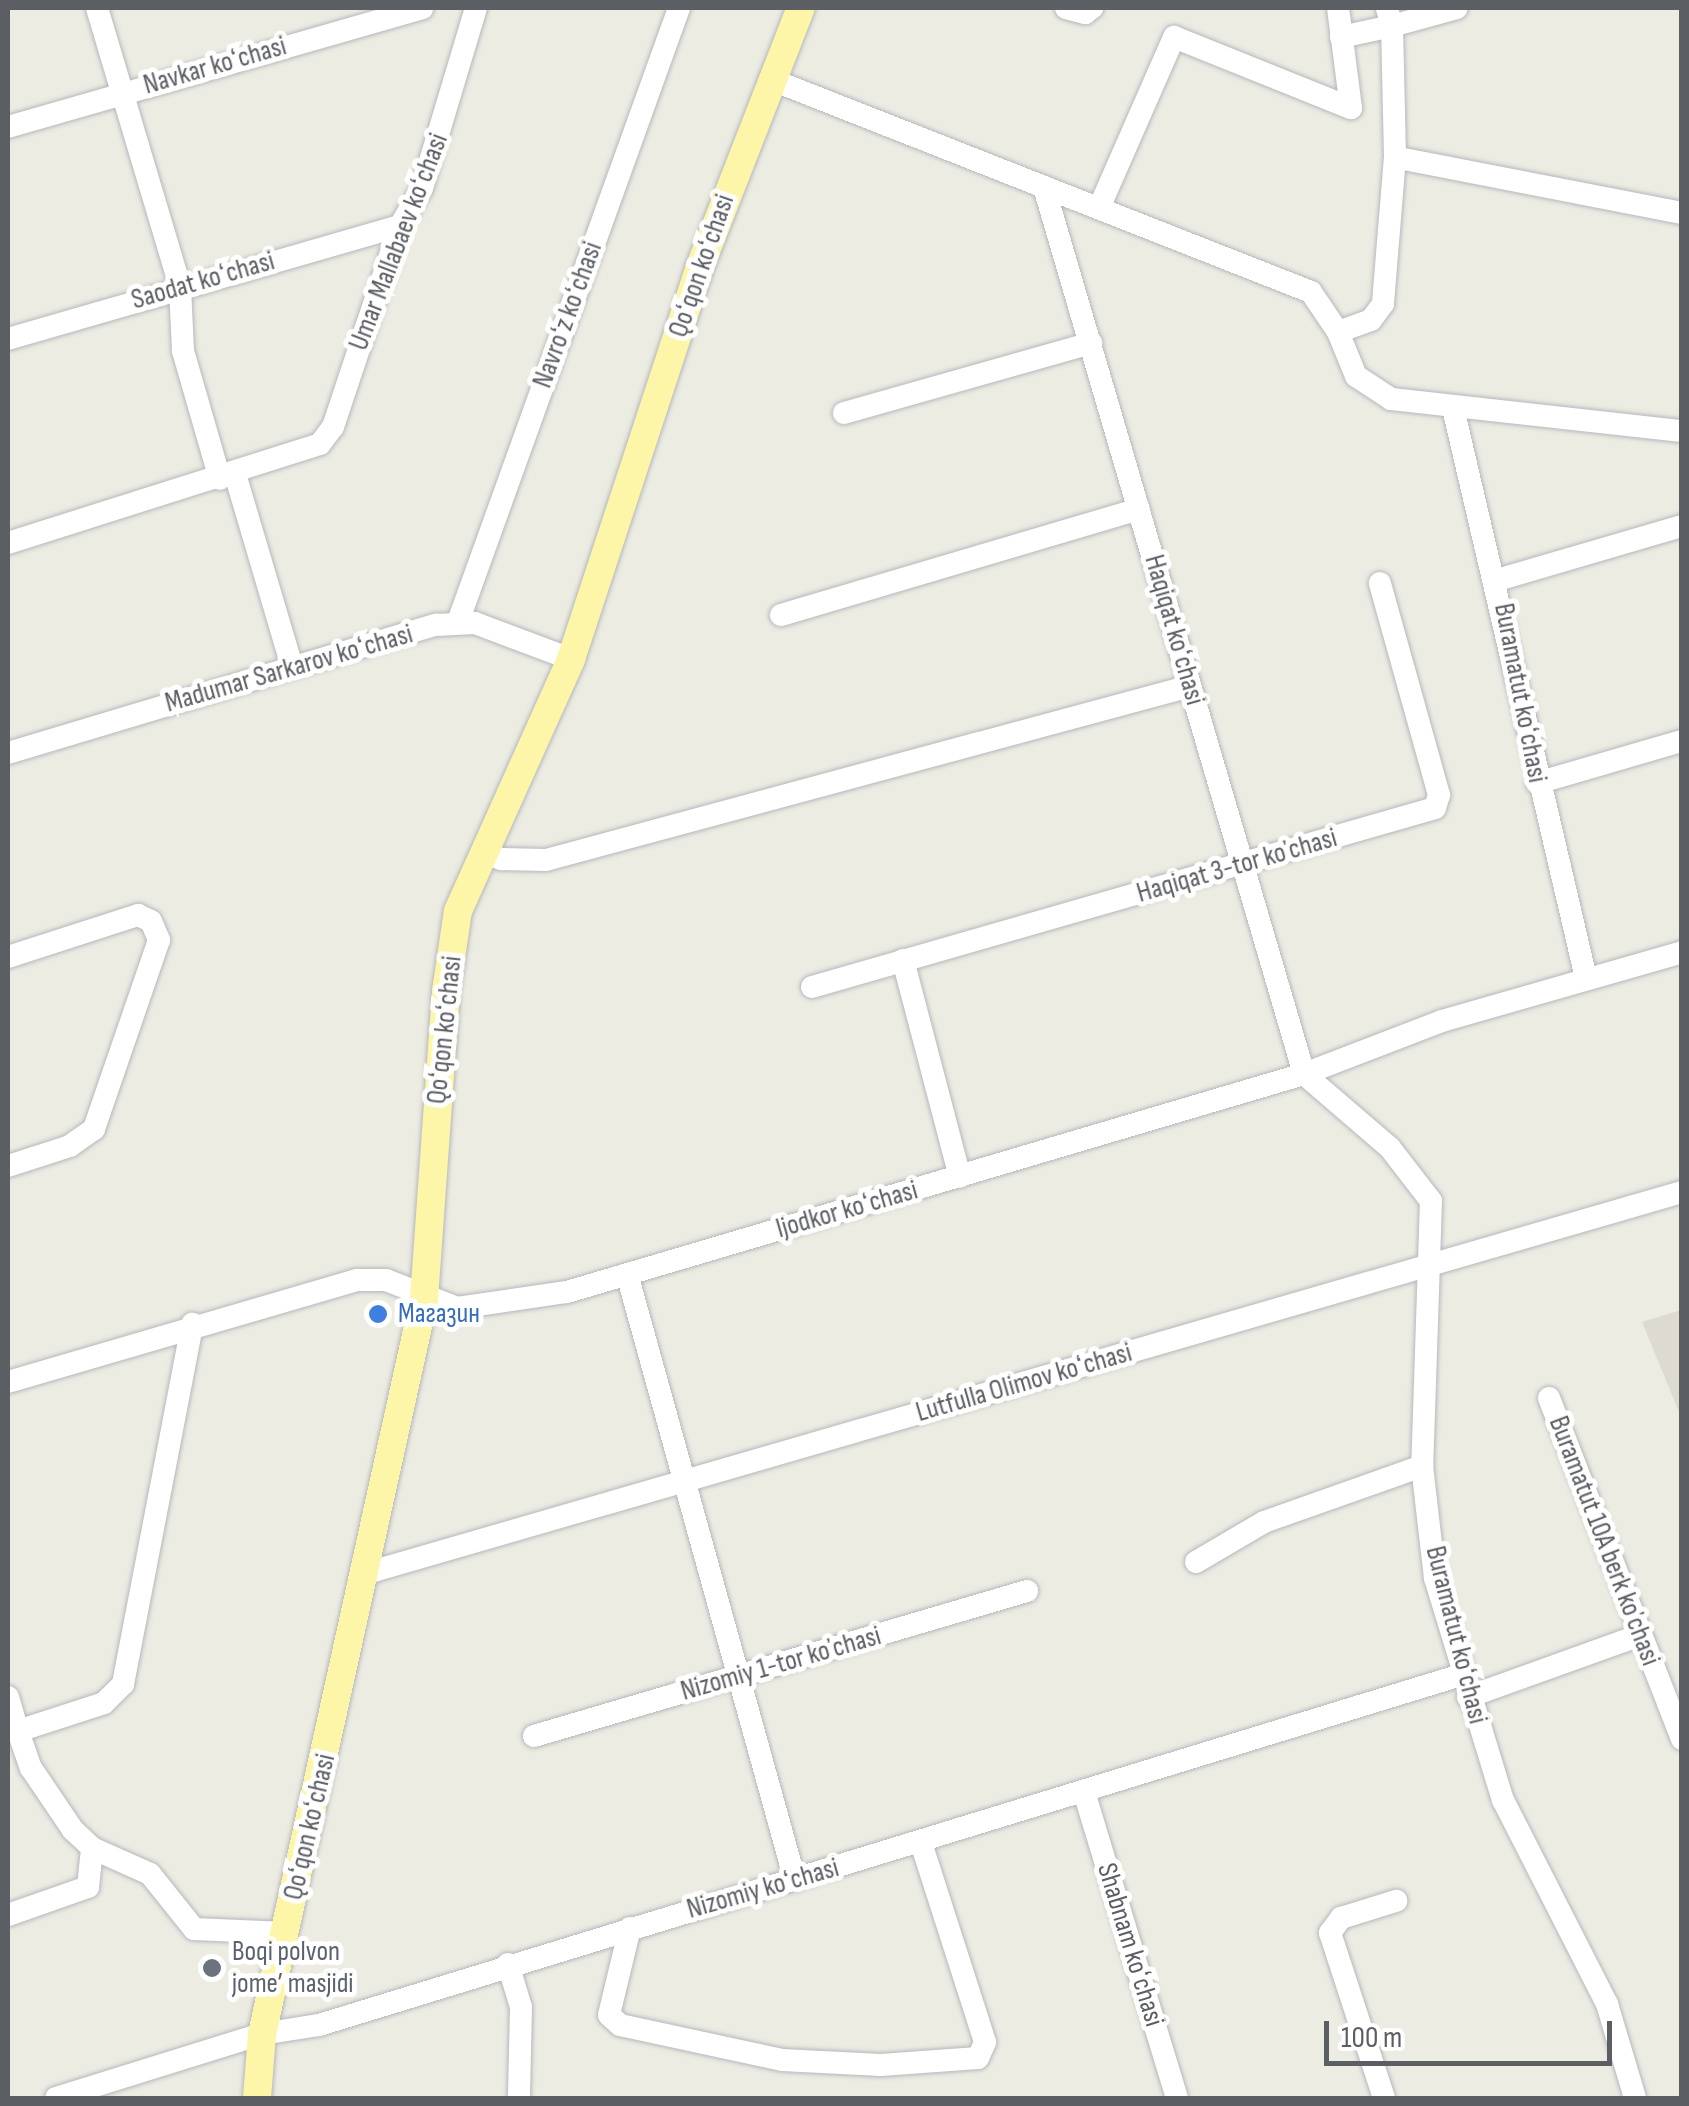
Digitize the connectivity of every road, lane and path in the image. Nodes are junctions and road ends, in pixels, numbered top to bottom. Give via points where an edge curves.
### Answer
1 (97, 8) edge
2 (422, 8) edge
3 (476, 8) edge
4 (679, 8) edge
5 (801, 8) edge
6 (1066, 8) edge
7 (1092, 8) edge
8 (1338, 8) edge
9 (1456, 8) edge
10 (1390, 16) edge
11 (1341, 37) junction
12 (770, 78) junction
13 (122, 92) junction
14 (8, 127) edge
15 (1395, 156) junction
16 (1044, 186) junction
17 (1100, 208) junction
18 (1682, 213) edge
19 (400, 226) junction
20 (180, 287) junction
21 (1338, 332) junction
22 (8, 339) edge
23 (1091, 343) junction
24 (1453, 408) junction
25 (844, 414) dead end
26 (1682, 431) edge
27 (228, 477) junction
28 (1139, 509) junction
29 (1682, 526) edge
30 (8, 543) edge
31 (1496, 580) junction
32 (1380, 582) dead end
33 (781, 615) dead end
34 (458, 622) junction
35 (570, 658) junction
36 (292, 668) junction
37 (1190, 686) junction
38 (1682, 742) edge
39 (8, 753) edge
40 (1537, 782) junction
41 (482, 852) junction
42 (1244, 866) junction
43 (1682, 952) edge
44 (8, 957) edge
45 (904, 960) junction
46 (1586, 978) junction
47 (812, 988) dead end
48 (1304, 1074) junction
49 (8, 1166) edge
50 (960, 1178) junction
51 (1682, 1192) edge
52 (1430, 1265) junction
53 (628, 1274) junction
54 (424, 1299) junction
55 (192, 1324) junction
56 (8, 1382) edge
57 (1549, 1398) dead end
58 (1422, 1466) junction
59 (685, 1482) junction
60 (1196, 1562) dead end
61 (367, 1572) junction
62 (1026, 1591) dead end
63 (1640, 1635) junction
64 (737, 1677) junction
65 (1464, 1686) junction
66 (8, 1697) edge
67 (18, 1730) junction
68 (534, 1736) dead end
69 (1682, 1739) edge
70 (1084, 1792) junction
71 (921, 1843) junction
72 (92, 1848) junction
73 (794, 1880) junction
74 (1396, 1902) dead end
75 (8, 1915) edge
76 (630, 1928) junction
77 (286, 1932) junction
78 (508, 1964) junction
79 (262, 2034) junction
80 (61, 2098) edge
81 (257, 2098) edge
82 (519, 2098) edge
83 (1177, 2098) edge
84 (1384, 2098) edge
85 (1635, 2098) edge

1 - 13 street
2 - 13 street, Navkar koʻchasi
3 - 19 street, Umar Mallabaev koʻchasi via 422,188
4 - 34 street, Navroʻz koʻchasi
5 - 12 main road, Qoʻqon koʻchasi
6 - 7 street
8 - 11 street
9 - 10 street
10 - 11 street
10 - 15 street
11 - 17 street via 1352,102 1346,110 1184,37 1170,40
12 - 16 street
12 - 35 main road, Qoʻqon koʻchasi
13 - 14 street, Navkar koʻchasi
13 - 20 street
15 - 18 street
15 - 21 street via 1383,304 1371,320
16 - 17 street
16 - 23 street, Haqiqat koʻchasi
17 - 21 street via 1311,292
19 - 20 street, Saodat koʻchasi
19 - 27 street, Umar Mallabaev koʻchasi via 333,428 307,452
20 - 22 street, Saodat koʻchasi
20 - 27 street via 184,352
21 - 24 street via 1347,364 1366,386 1392,398
23 - 25 street
23 - 28 street, Haqiqat koʻchasi
24 - 26 street
24 - 31 street, Buramatut koʻchasi
27 - 30 street, Umar Mallabaev koʻchasi
27 - 36 street
28 - 33 street
28 - 37 street, Haqiqat koʻchasi
29 - 31 street
31 - 40 street, Buramatut koʻchasi
32 - 42 street, Haqiqat 3-tor koʼchasi via 1438,804
34 - 35 street
34 - 36 street, Madumar Sarkarov koʻchasi
35 - 41 main road, Qoʻqon koʻchasi
36 - 39 street, Madumar Sarkarov koʻchasi
37 - 41 street via 546,860
37 - 42 street, Haqiqat koʻchasi
38 - 40 street
40 - 46 street, Buramatut koʻchasi
41 - 54 main road, Qoʻqon koʻchasi via 458,911 446,991
42 - 45 street, Haqiqat 3-tor koʼchasi
42 - 48 street, Haqiqat koʻchasi
43 - 46 street, Ijodkor koʻchasi
44 - 49 street via 138,915 152,921 159,940 94,1129 70,1146
45 - 47 street, Haqiqat 3-tor koʼchasi
45 - 50 street
46 - 48 street, Ijodkor koʻchasi via 1442,1021
48 - 50 street, Ijodkor koʻchasi
48 - 52 street, Buramatut koʻchasi via 1425,1188 1432,1200
50 - 53 street, Ijodkor koʻchasi
51 - 52 street, Lutfulla Olimov koʻchasi
52 - 58 street, Buramatut koʻchasi
52 - 59 street, Lutfulla Olimov koʻchasi
53 - 54 street, Ijodkor koʻchasi via 516,1304 457,1308
53 - 59 street
54 - 55 street, Ijodkor koʻchasi via 386,1280 357,1280
54 - 61 main road, Qoʻqon koʻchasi
55 - 56 street, Ijodkor koʻchasi
55 - 67 street via 129,1670 104,1703
57 - 63 street, Buramatut 10А berk koʼchasi
58 - 60 street via 1264,1522
58 - 65 street, Buramatut koʻchasi via 1435,1578
59 - 61 street, Lutfulla Olimov koʻchasi
59 - 64 street
61 - 77 main road, Qoʻqon koʻchasi
62 - 64 street, Nizomiy 1-tor koʼchasi
63 - 65 street, Nizomiy koʻchasi
63 - 69 street, Buramatut 10А berk koʼchasi
64 - 68 street, Nizomiy 1-tor koʼchasi
64 - 73 street
65 - 70 street, Nizomiy koʻchasi
65 - 85 street, Buramatut koʻchasi via 1504,1800 1606,2004
66 - 67 street
67 - 72 street via 31,1768
70 - 71 street, Nizomiy koʻchasi
70 - 83 street, Shabnam koʻchasi
71 - 73 street, Nizomiy koʻchasi
71 - 76 street via 985,2042 978,2058 882,2064 782,2060 620,2024 608,2015
72 - 75 street via 88,1887
72 - 77 street via 150,1874 194,1929
73 - 76 street, Nizomiy koʻchasi
74 - 84 street via 1341,1918 1330,1934
76 - 78 street, Nizomiy koʻchasi
77 - 79 main road, Qoʻqon koʻchasi
78 - 79 street, Nizomiy koʻchasi via 319,2024
78 - 82 street via 521,2007
79 - 80 street, Nizomiy koʻchasi
79 - 81 main road, Qoʻqon koʻchasi

